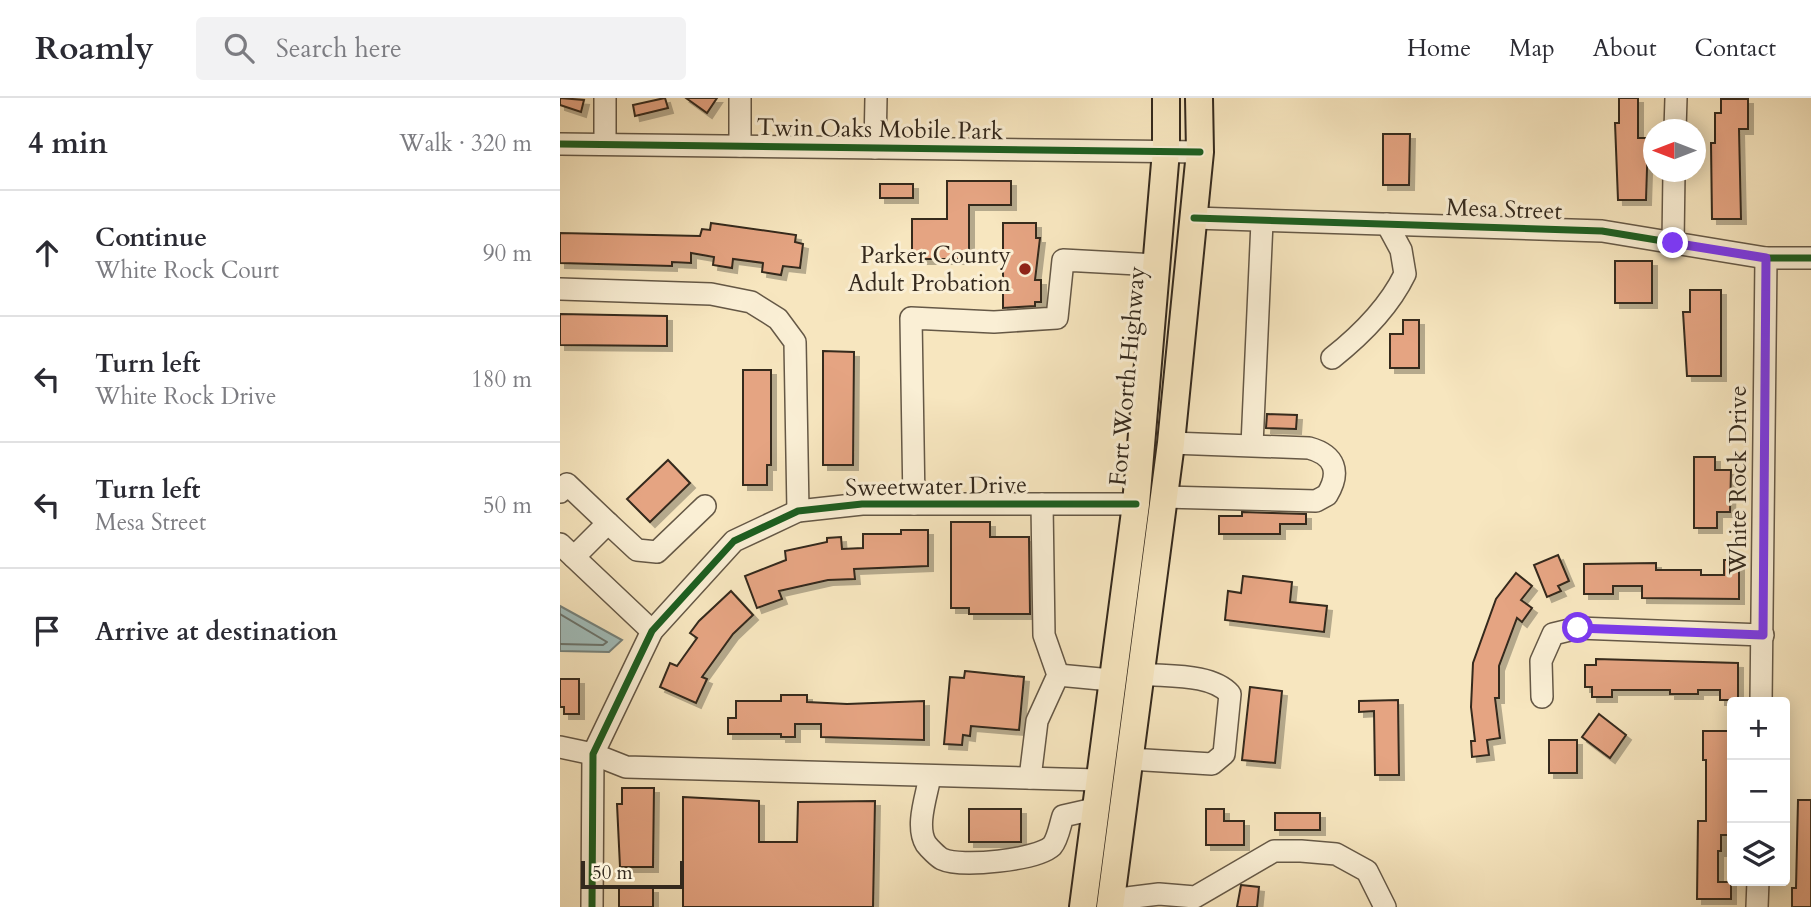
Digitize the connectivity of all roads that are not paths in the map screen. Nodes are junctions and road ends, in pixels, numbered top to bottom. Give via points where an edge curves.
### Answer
1 (605, 98) edge
2 (740, 98) edge
3 (876, 98) edge
4 (1166, 98) edge
5 (1199, 98) edge
6 (1676, 98) edge
7 (1675, 119) edge
8 (560, 144) edge
9 (605, 144) junction
10 (740, 146) junction
11 (875, 148) junction
12 (1166, 151) junction
13 (1200, 152) junction
14 (1674, 182) edge
15 (1194, 218) junction
16 (1262, 222) junction
17 (1387, 225) junction
18 (1673, 243) junction
19 (1766, 258) junction
20 (1811, 258) edge
21 (1156, 265) junction
22 (560, 289) edge
23 (1150, 330) junction
24 (1332, 358) dead end
25 (1171, 443) junction
26 (1252, 445) junction
27 (1165, 490) junction
28 (560, 492) edge
29 (914, 504) junction
30 (1042, 504) junction
31 (1136, 504) junction
32 (705, 506) dead end
33 (799, 511) junction
34 (608, 523) junction
35 (567, 551) edge
36 (652, 631) junction
37 (1763, 635) junction
38 (1145, 643) junction
39 (1141, 674) junction
40 (1058, 675) junction
41 (1111, 680) junction
42 (1542, 697) dead end
43 (1761, 697) edge
44 (560, 747) edge
45 (593, 754) junction
46 (1129, 759) junction
47 (930, 776) junction
48 (1030, 779) junction
49 (1098, 780) junction
50 (1094, 809) junction
51 (1758, 886) edge
52 (1083, 902) edge
53 (1196, 902) edge
54 (1110, 903) edge
55 (592, 907) edge
56 (1385, 907) edge
57 (1757, 907) edge

1 - 9 street
2 - 10 street
3 - 11 street
4 - 12 main road, Fort Worth Highway
5 - 13 main road, Fort Worth Highway
6 - 7 street
8 - 9 street, Twin Oaks Mobile Park
9 - 10 street, Twin Oaks Mobile Park
10 - 11 street, Twin Oaks Mobile Park
11 - 12 street, Twin Oaks Mobile Park
12 - 13 street, Twin Oaks Mobile Park
12 - 21 main road, Fort Worth Highway
13 - 15 main road, Fort Worth Highway
14 - 18 street
15 - 16 street, Mesa Street
15 - 25 main road, Fort Worth Highway
16 - 17 street, Mesa Street
16 - 26 street
17 - 18 street, Mesa Street via 1602,231
17 - 24 street via 1401,250 1405,274 1354,341
18 - 19 street, Mesa Street
19 - 20 street, Mesa Street
19 - 37 street, White Rock Drive
21 - 23 main road, Fort Worth Highway
21 - 29 street via 1063,260 1057,318 994,322 911,318
22 - 33 street via 711,294 751,302 778,318 795,342
23 - 27 main road via 1159,345 1160,398 1153,460
23 - 31 main road, Fort Worth Highway
25 - 26 street
25 - 27 main road, Fort Worth Highway
26 - 27 street via 1309,447 1323,452 1333,461 1333,485 1316,501
27 - 38 main road, Fort Worth Highway
28 - 34 street via 567,484
29 - 30 street, Sweetwater Drive
29 - 33 street, Sweetwater Drive via 862,503
30 - 31 street, Sweetwater Drive
30 - 40 street via 1044,635
31 - 38 main road via 1148,522 1137,628
31 - 41 main road, Fort Worth Highway
32 - 34 street via 657,552 637,550
33 - 36 street, Sweetwater Drive via 734,541
34 - 35 street
35 - 36 street
36 - 45 street, Sweetwater Drive
37 - 42 street via 1578,628 1553,634 1541,661
37 - 43 street, White Rock Drive
38 - 39 main road, Fort Worth Highway
39 - 46 main road, Fort Worth Highway
39 - 46 street via 1224,687 1230,703 1224,754 1212,764
40 - 41 street
40 - 48 street via 1037,721
41 - 49 main road, Fort Worth Highway
44 - 45 street
45 - 47 street via 626,767
45 - 55 street, Sweetwater Drive
46 - 54 main road, Fort Worth Highway
47 - 48 street
47 - 50 street via 922,824 926,844 942,859 967,863 1042,852 1054,845 1063,816
48 - 49 street
49 - 50 main road, Fort Worth Highway
50 - 52 main road, Fort Worth Highway
51 - 57 street
52 - 54 main road
53 - 54 street via 1159,894
53 - 56 street via 1275,851 1301,850 1336,854 1367,871

